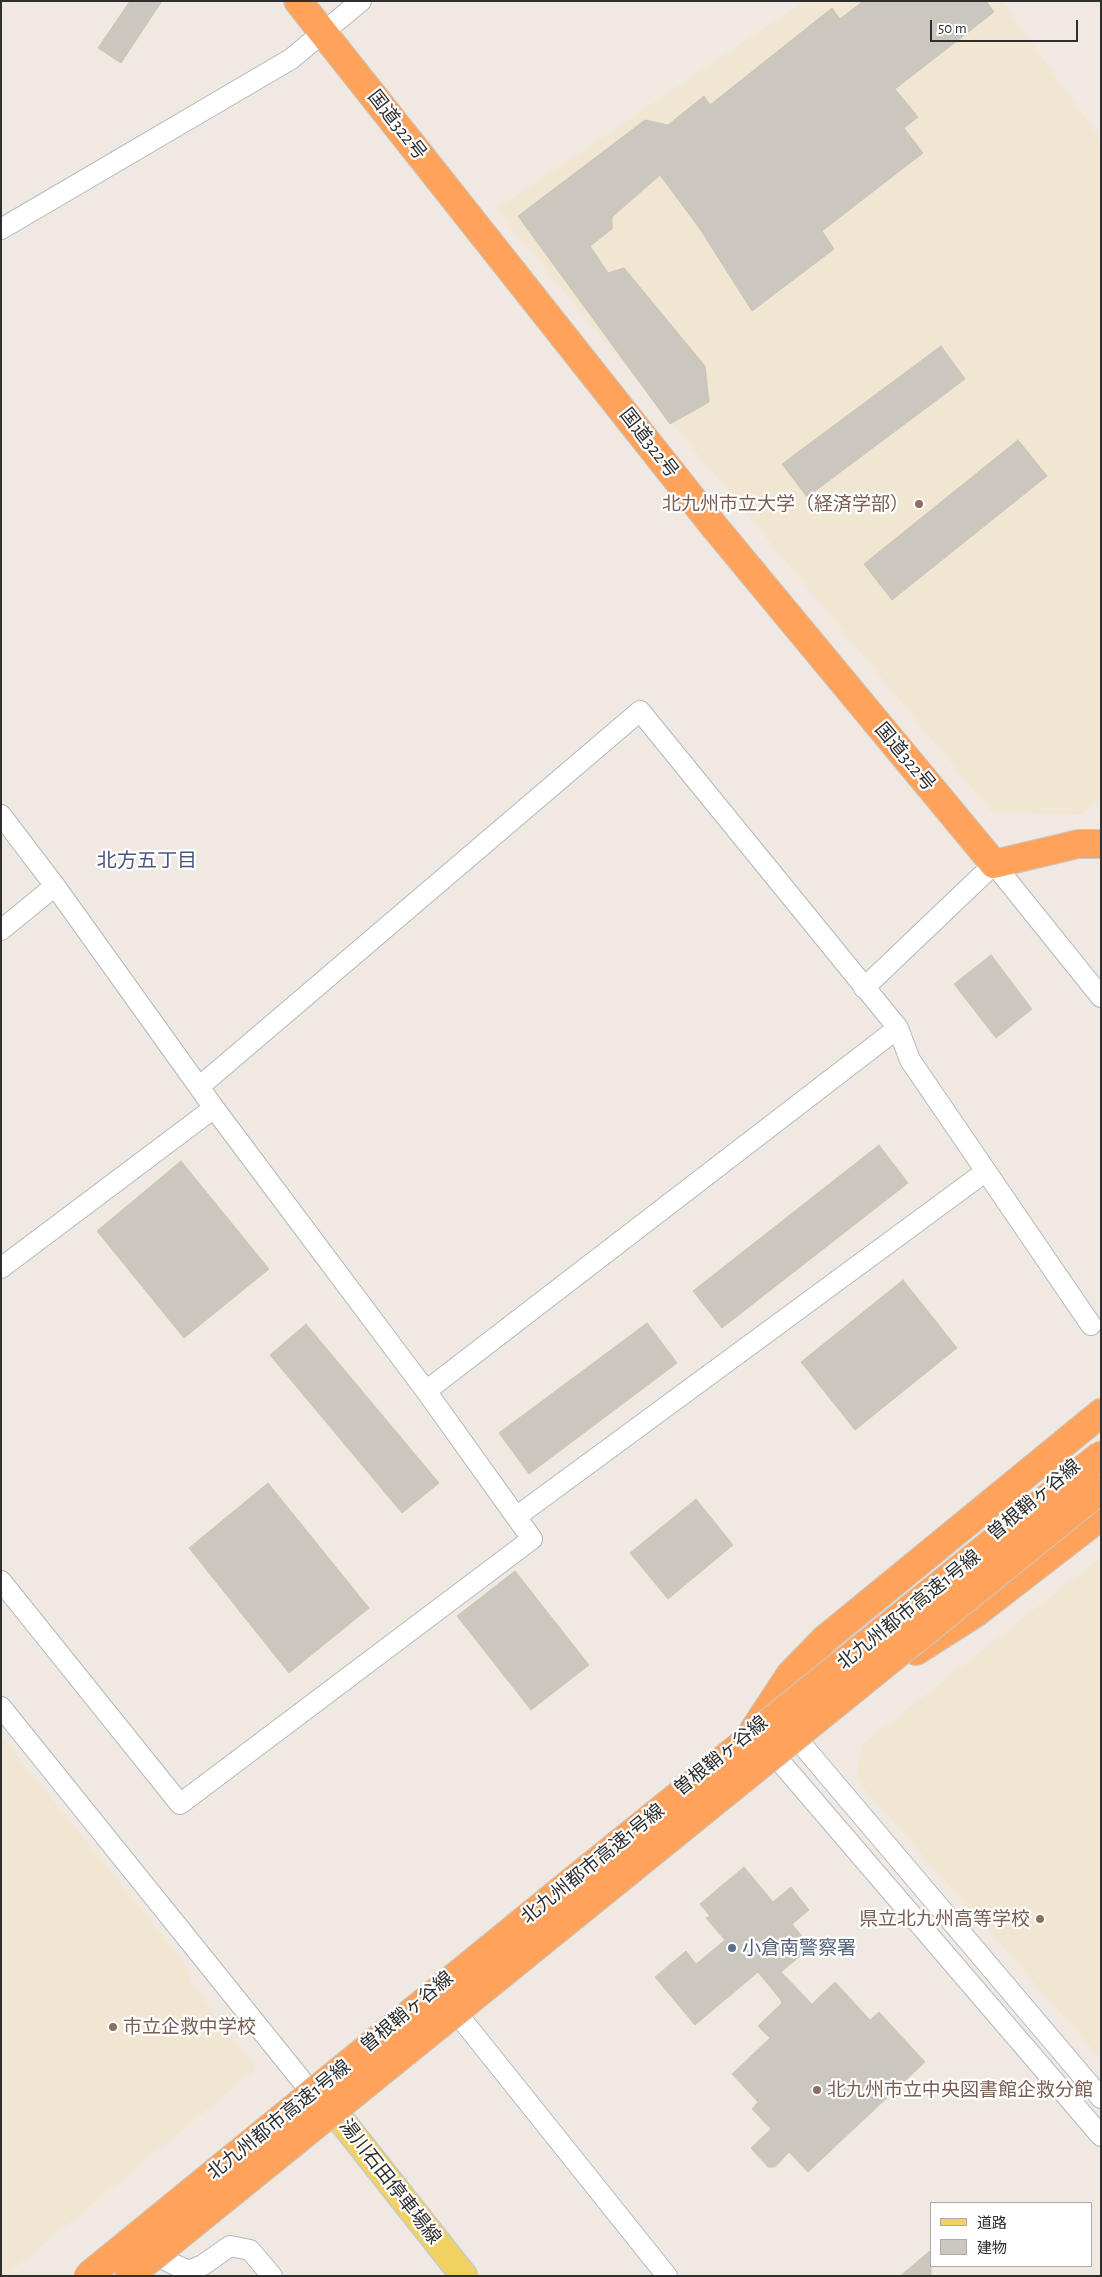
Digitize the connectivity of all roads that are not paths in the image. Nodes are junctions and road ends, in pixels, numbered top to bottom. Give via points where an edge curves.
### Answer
1 (298, 1) edge
2 (361, 1) edge
3 (323, 31) junction
4 (1, 229) edge
5 (1, 815) edge
6 (1101, 844) edge
7 (994, 864) junction
8 (55, 886) junction
9 (1, 930) edge
10 (864, 988) junction
11 (1101, 997) edge
12 (898, 1028) junction
13 (198, 1087) junction
14 (214, 1108) junction
15 (985, 1172) junction
16 (1, 1268) edge
17 (1091, 1325) dead end
18 (426, 1391) junction
19 (1101, 1413) edge
20 (1101, 1443) edge
21 (1101, 1455) edge
22 (1101, 1489) edge
23 (1101, 1500) edge
24 (1101, 1516) edge
25 (516, 1517) junction
26 (1, 1580) edge
27 (904, 1658) junction
28 (1, 1707) edge
29 (775, 1712) junction
30 (754, 1730) junction
31 (802, 1744) junction
32 (780, 1762) junction
33 (458, 2016) junction
34 (311, 2092) junction
35 (1101, 2098) edge
36 (337, 2115) junction
37 (1101, 2136) edge
38 (163, 2259) junction
39 (83, 2276) edge
40 (88, 2276) edge
41 (129, 2276) edge
42 (141, 2276) edge
43 (272, 2276) edge
44 (464, 2276) edge
45 (667, 2276) edge

1 - 3 highway, 国道322号
2 - 3 street
3 - 4 street via 291,59
3 - 7 highway, 国道322号 via 713,525
5 - 8 street
6 - 7 highway via 1078,844
7 - 10 street
7 - 11 street
8 - 9 street
8 - 13 street
10 - 12 street
10 - 13 street via 640,711
12 - 15 street via 910,1060
12 - 18 street
13 - 14 street
14 - 16 street
14 - 18 street
15 - 17 street
15 - 25 street
18 - 25 street
19 - 30 highway via 825,1639 790,1675
20 - 29 main road, 曽根鞘ヶ谷線
21 - 40 highway, 北九州都市高速1号線, bridge
22 - 41 highway, 北九州都市高速1号線, bridge
23 - 27 main road, 曽根鞘ヶ谷線 via 954,1614
24 - 27 highway via 977,1612
25 - 26 street via 532,1539 180,1804
27 - 31 main road, 曽根鞘ヶ谷線
28 - 34 street
29 - 30 main road, 曽根鞘ヶ谷線
29 - 31 street
30 - 32 street
30 - 34 main road, 曽根鞘ヶ谷線
31 - 32 main road, 曽根鞘ヶ谷線
31 - 35 street
32 - 33 main road, 曽根鞘ヶ谷線
32 - 37 street
33 - 36 main road, 曽根鞘ヶ谷線
33 - 45 street
34 - 36 main road, 湯川石田停車場線
34 - 39 main road, 曽根鞘ヶ谷線
36 - 38 main road, 曽根鞘ヶ谷線
36 - 44 main road, 湯川石田停車場線
38 - 42 main road, 曽根鞘ヶ谷線
38 - 43 street via 188,2271 203,2265 230,2246 250,2250

